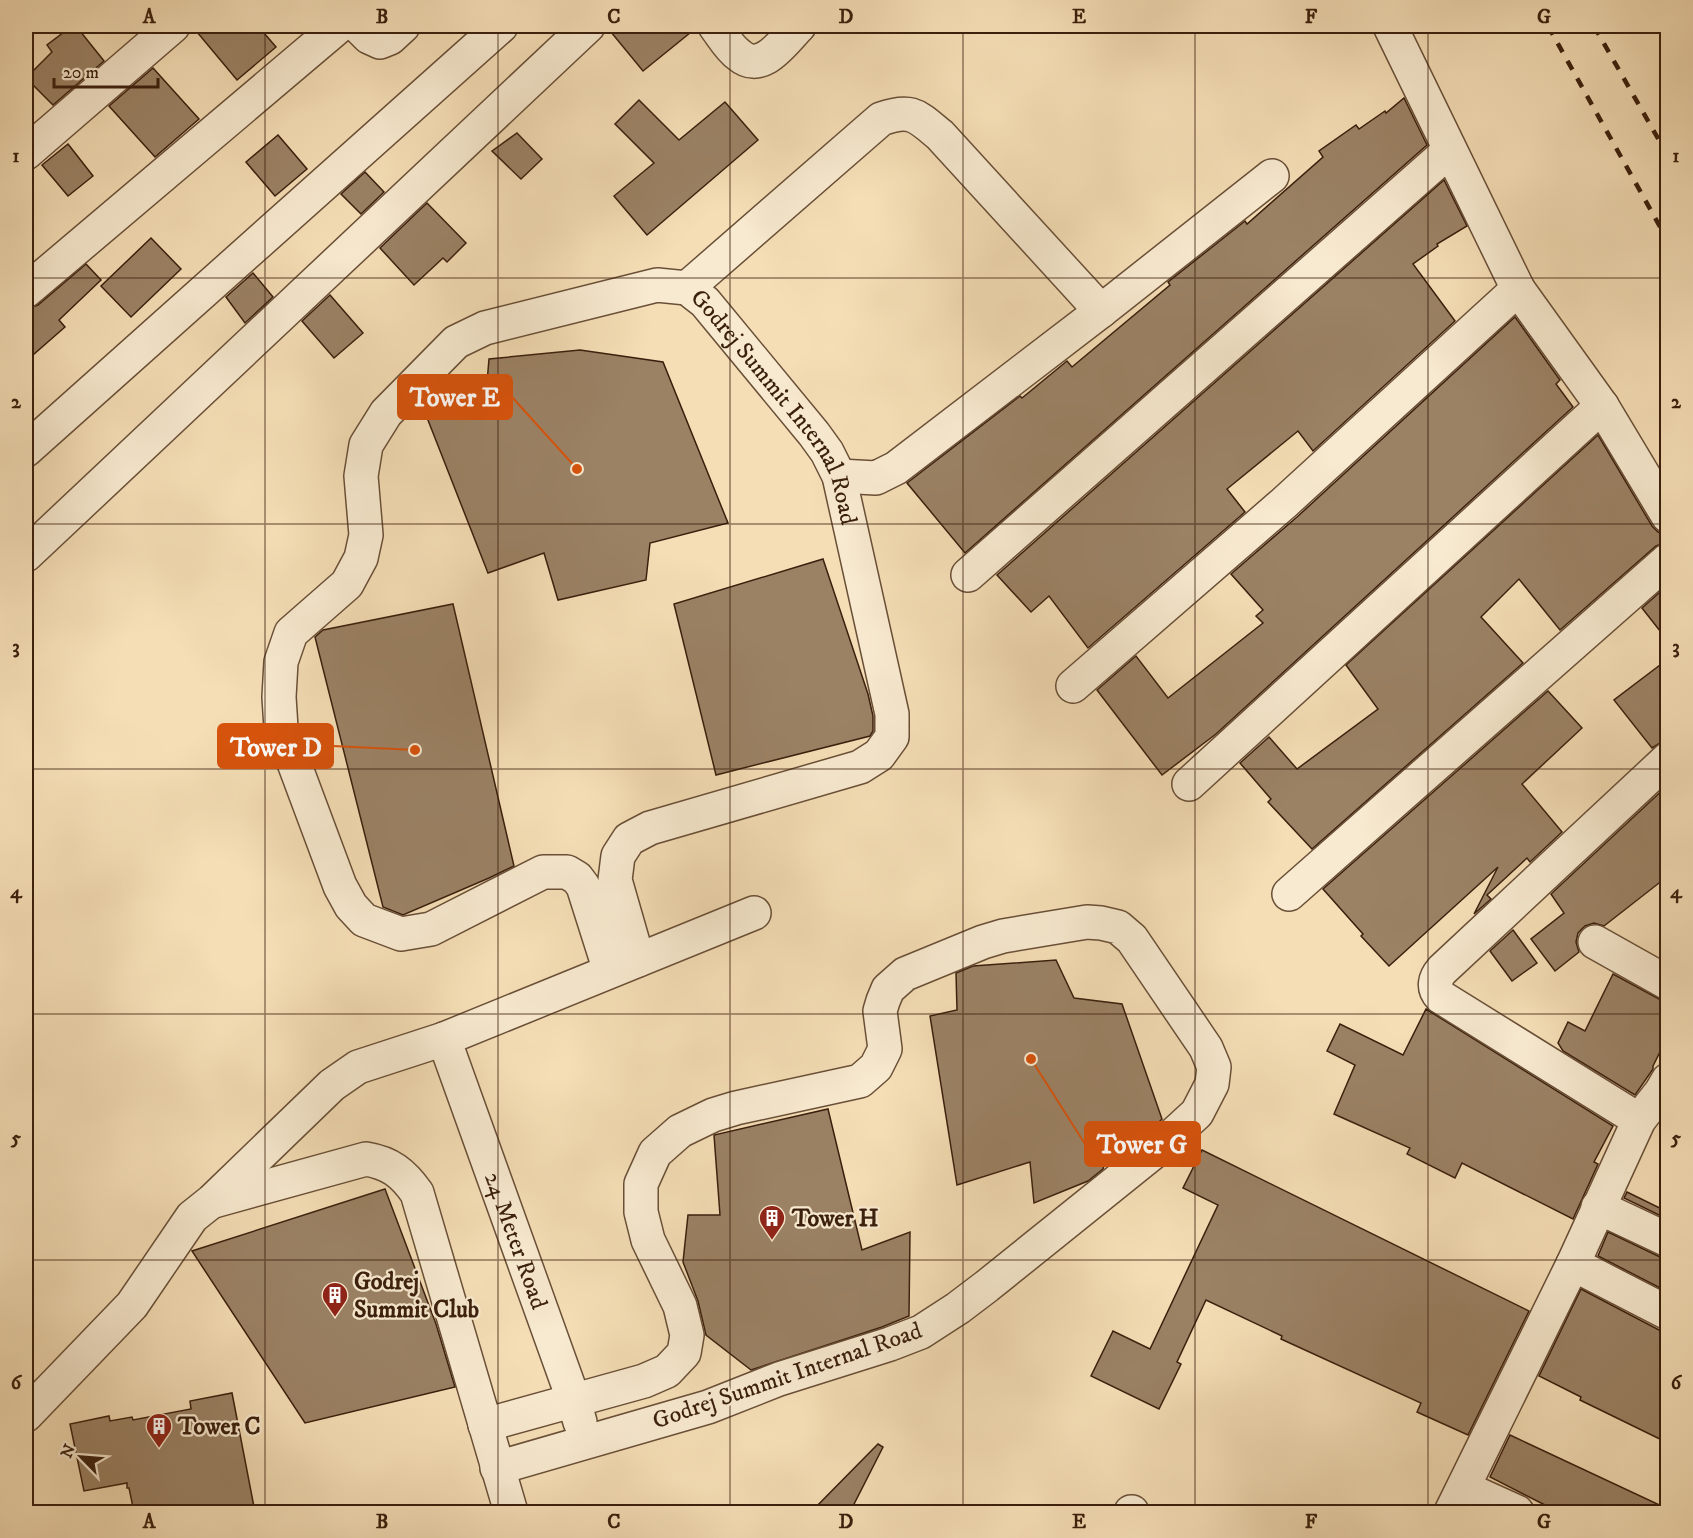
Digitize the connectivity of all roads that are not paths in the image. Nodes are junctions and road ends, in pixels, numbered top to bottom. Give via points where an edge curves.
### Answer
1 (173, 26) edge
2 (339, 26) edge
3 (358, 26) edge
4 (403, 26) edge
5 (501, 26) edge
6 (588, 26) edge
7 (715, 26) edge
8 (799, 26) edge
9 (1390, 26) edge
10 (1449, 151) junction
11 (26, 153) edge
12 (1272, 176) dead end
13 (687, 288) junction
14 (1518, 290) junction
15 (26, 291) edge
16 (1101, 311) junction
17 (1602, 405) junction
18 (26, 450) edge
19 (839, 476) junction
20 (1668, 516) edge
21 (26, 555) edge
22 (1668, 560) edge
23 (968, 575) dead end
24 (1073, 686) dead end
25 (1668, 759) edge
26 (1189, 784) dead end
27 (1289, 894) dead end
28 (754, 913) dead end
29 (1595, 942) dead end
30 (624, 966) junction
31 (1668, 983) edge
32 (444, 1039) junction
33 (1666, 1089) edge
34 (1640, 1120) junction
35 (212, 1201) junction
36 (1598, 1207) junction
37 (1668, 1240) edge
38 (1573, 1264) junction
39 (1668, 1312) edge
40 (574, 1401) junction
41 (26, 1415) edge
42 (485, 1425) junction
43 (585, 1443) junction
44 (497, 1468) junction
45 (1458, 1500) edge
46 (511, 1512) edge
47 (1517, 1512) edge

1 - 11 street
2 - 15 street
3 - 4 street via 380,42
5 - 18 street
6 - 21 street
7 - 8 street via 737,54 754,62 763,61
9 - 10 street
10 - 14 street
10 - 23 street
12 - 16 street
13 - 16 street via 881,119 897,113 916,116 940,135
13 - 19 street, Godrej Summit Internal Road via 723,322 814,434
13 - 30 street, Godrej Summit Internal Road via 657,285 484,328 456,342 386,413 366,445 361,476 366,535 361,558 347,584 291,633 281,662 281,728 340,886 364,920 401,934 431,929 543,872 567,872 583,886
14 - 17 street
14 - 24 street via 1284,503
16 - 19 street via 896,468 876,478
17 - 20 street
17 - 26 street
19 - 30 street, Godrej Summit Internal Road via 892,714 892,737 879,755 860,767 650,828 629,840 618,856 615,880
22 - 27 street
25 - 34 street via 1436,977 1441,997
28 - 30 street
29 - 31 street
30 - 32 street
32 - 35 street via 358,1067 332,1085
32 - 40 street, 24 Meter Road
33 - 34 street
34 - 36 street
35 - 41 street via 192,1218 132,1305
35 - 42 street via 366,1159 395,1168 417,1193
36 - 37 street
36 - 38 street
38 - 39 street
38 - 45 street
40 - 42 street, Godrej Summit Internal Road
40 - 43 street, 24 Meter Road
40 - 43 street, Godrej Summit Internal Road via 667,1371 684,1353 687,1335 680,1306 648,1240 641,1212 641,1184 655,1153 680,1131 736,1108 860,1080 876,1067 885,1049 882,1001 888,989 905,974 1003,936 1087,922 1118,927 1132,939 1206,1048 1214,1067 1212,1084 1197,1113 987,1286 921,1332 708,1407
42 - 44 street
43 - 44 street, Godrej Summit Internal Road
44 - 46 street
45 - 47 street

